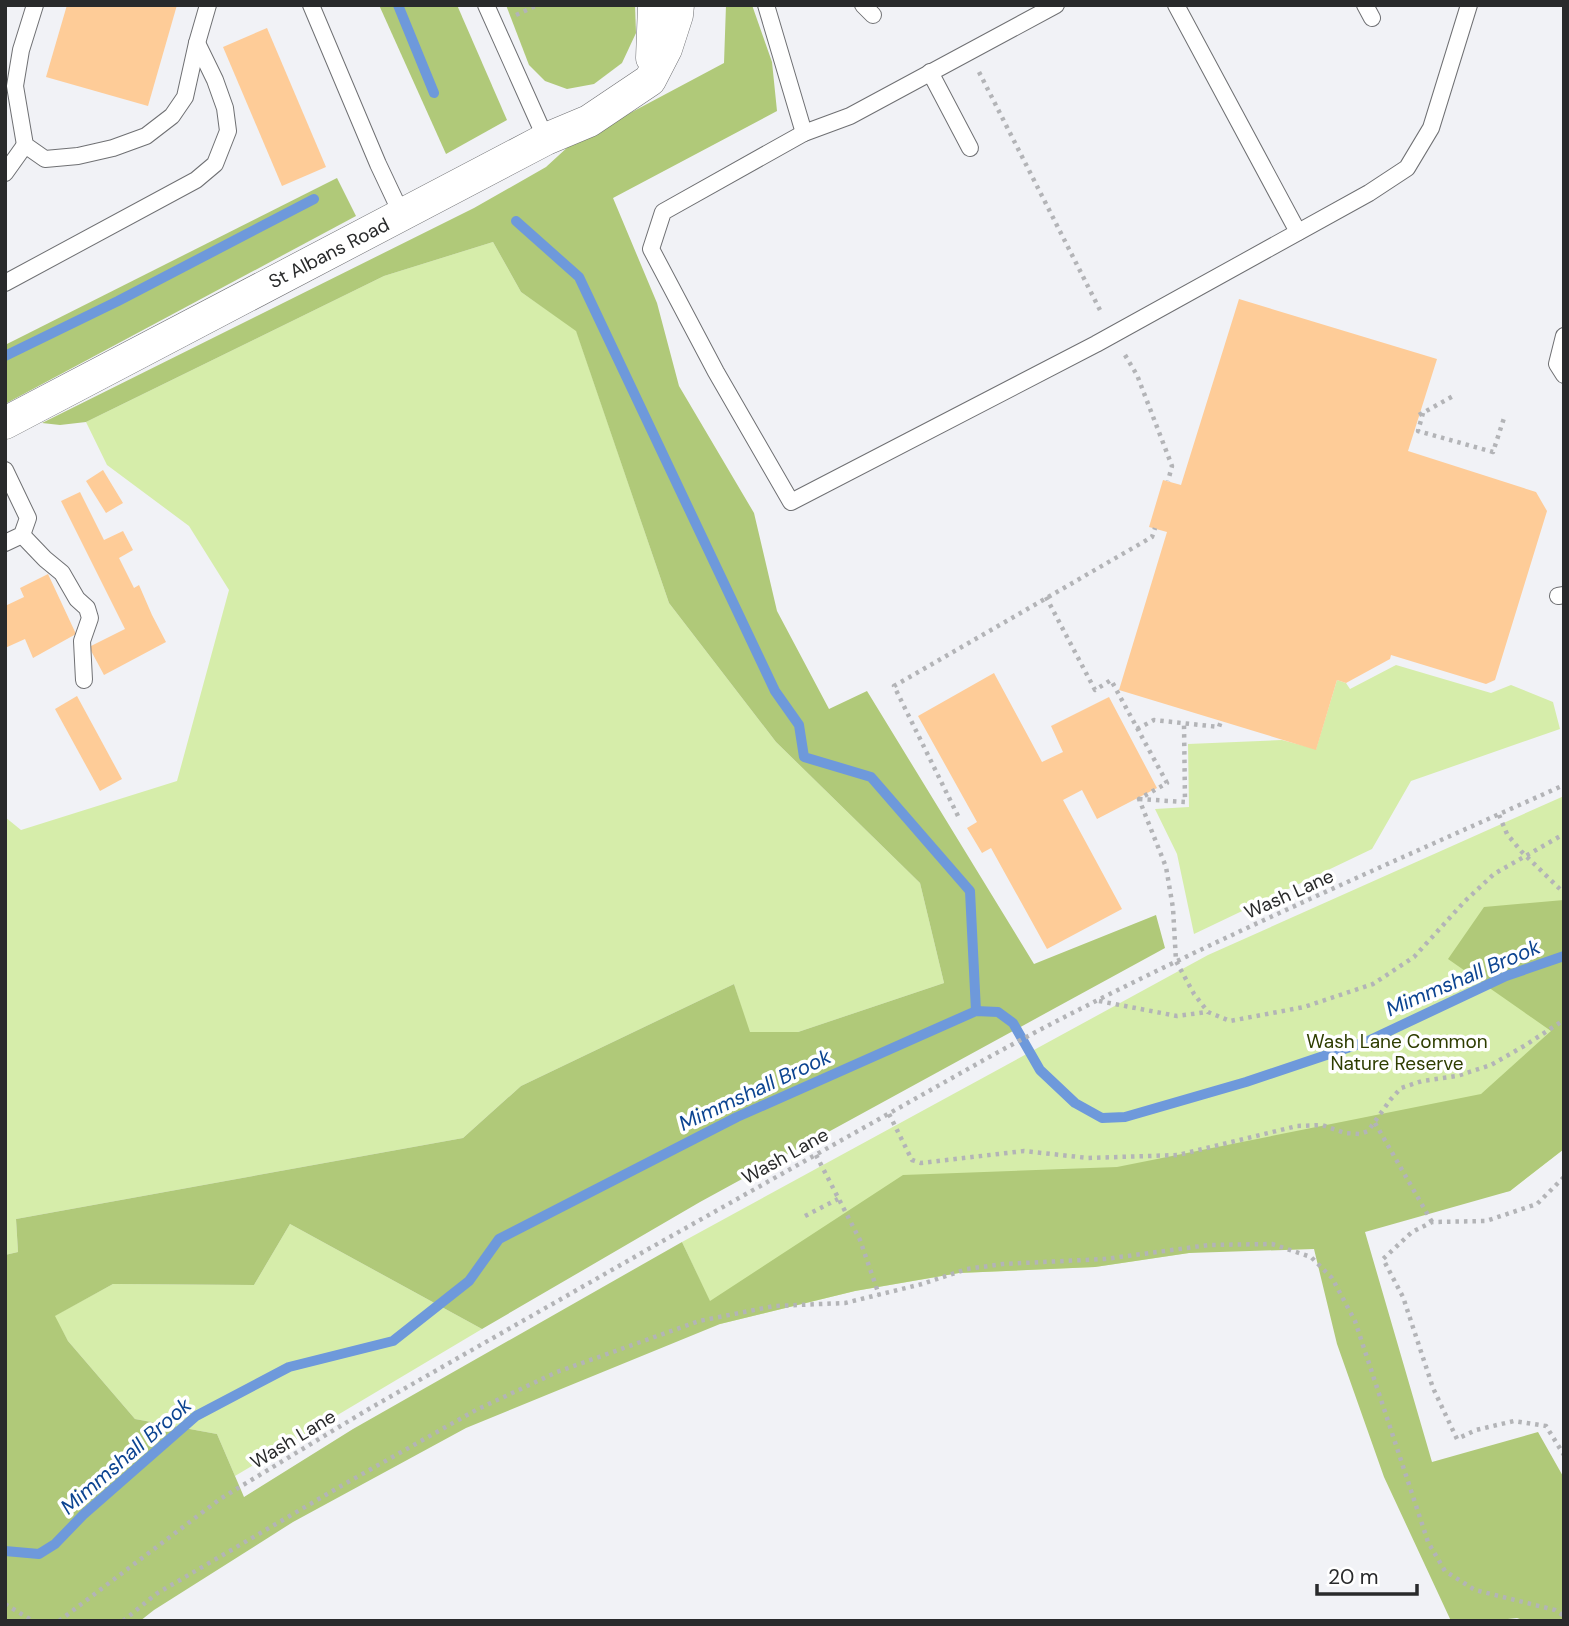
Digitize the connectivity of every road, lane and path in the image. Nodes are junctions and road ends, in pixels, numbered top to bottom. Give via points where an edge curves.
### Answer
1 (35, 5) edge
2 (208, 5) edge
3 (311, 5) edge
4 (486, 5) edge
5 (654, 5) edge
6 (678, 5) edge
7 (766, 5) edge
8 (1056, 5) edge
9 (1176, 5) edge
10 (1469, 5) edge
11 (197, 43) junction
12 (969, 53) junction
13 (930, 72) junction
14 (650, 80) junction
15 (804, 133) junction
16 (546, 139) junction
17 (24, 145) junction
18 (970, 148) dead end
19 (5, 173) edge
20 (402, 215) junction
21 (1298, 232) junction
22 (5, 283) edge
23 (1113, 335) junction
24 (1564, 335) edge
25 (1564, 375) edge
26 (1455, 395) dead end
27 (1505, 415) dead end
28 (5, 423) edge
29 (5, 470) edge
30 (1168, 481) dead end
31 (1155, 528) dead end
32 (22, 535) junction
33 (5, 543) edge
34 (1046, 597) junction
35 (84, 680) dead end
36 (1221, 721) dead end
37 (1184, 723) junction
38 (1137, 729) junction
39 (1564, 785) edge
40 (1139, 799) junction
41 (1499, 815) junction
42 (958, 816) dead end
43 (1564, 834) edge
44 (1526, 856) junction
45 (1564, 893) edge
46 (1176, 961) junction
47 (1097, 1000) junction
48 (1208, 1012) junction
49 (1564, 1020) edge
50 (889, 1114) junction
51 (1375, 1123) junction
52 (816, 1155) junction
53 (1564, 1177) edge
54 (838, 1199) junction
55 (805, 1216) dead end
56 (1432, 1222) junction
57 (879, 1295) junction
58 (1564, 1455) edge
59 (5, 1604) edge
60 (1564, 1616) edge
61 (33, 1621) edge
62 (59, 1621) edge
63 (122, 1621) edge

1 - 17 lane via 15,86
2 - 11 lane
3 - 20 lane
4 - 16 lane
5 - 14 street
6 - 14 street, St Albans Road via 666,49
7 - 15 lane
8 - 12 lane
9 - 21 lane
10 - 21 lane via 1431,128 1407,168
11 - 17 lane via 185,97 172,116 146,136 113,148 46,159
11 - 22 lane via 225,108 228,131 215,164 197,180
12 - 13 lane
12 - 23 path
13 - 15 lane via 850,116
13 - 18 lane
14 - 16 street, St Albans Road via 589,121
15 - 23 lane via 663,212 651,249 791,502
16 - 20 street, St Albans Road
17 - 19 lane
20 - 28 street, St Albans Road
21 - 23 lane
23 - 30 path via 1137,375 1172,466
24 - 25 lane via 1557,364
26 - 27 path via 1421,414 1418,431 1493,452
29 - 32 lane via 28,517
31 - 34 path via 1152,537
32 - 33 lane
32 - 35 lane via 62,573 87,608 90,618 82,641
34 - 38 path via 1094,690 1111,680
34 - 42 path via 894,686
36 - 37 path via 1219,727
37 - 38 path via 1154,720
37 - 40 path via 1185,802
38 - 40 path via 1167,783
39 - 41 path, Wash Lane
40 - 46 path via 1166,867
41 - 44 path via 1507,834
41 - 46 path, Wash Lane
43 - 44 path
44 - 45 path
44 - 48 path via 1494,874 1414,957 1373,984 1304,1007 1230,1021
46 - 47 path, Wash Lane
46 - 48 path
47 - 48 path via 1177,1016
47 - 50 path, Wash Lane
49 - 51 path via 1491,1065 1401,1088
50 - 51 path via 912,1160 921,1163 1024,1151 1088,1158 1178,1155 1297,1126 1322,1125 1360,1135
50 - 52 path, Wash Lane
51 - 56 path
52 - 54 path
52 - 62 path, Wash Lane via 367,1410 220,1499
53 - 56 path via 1537,1204 1486,1221
54 - 55 path
54 - 57 path via 860,1240
56 - 58 path via 1383,1259 1403,1297 1433,1388 1457,1439 1514,1421 1546,1426
57 - 60 path via 967,1269 1105,1259 1209,1245 1272,1244 1311,1257 1332,1278 1355,1321 1428,1542 1445,1570 1475,1591
57 - 63 path via 845,1303 774,1306 699,1321 557,1372 476,1410 341,1486 156,1594
59 - 61 path

